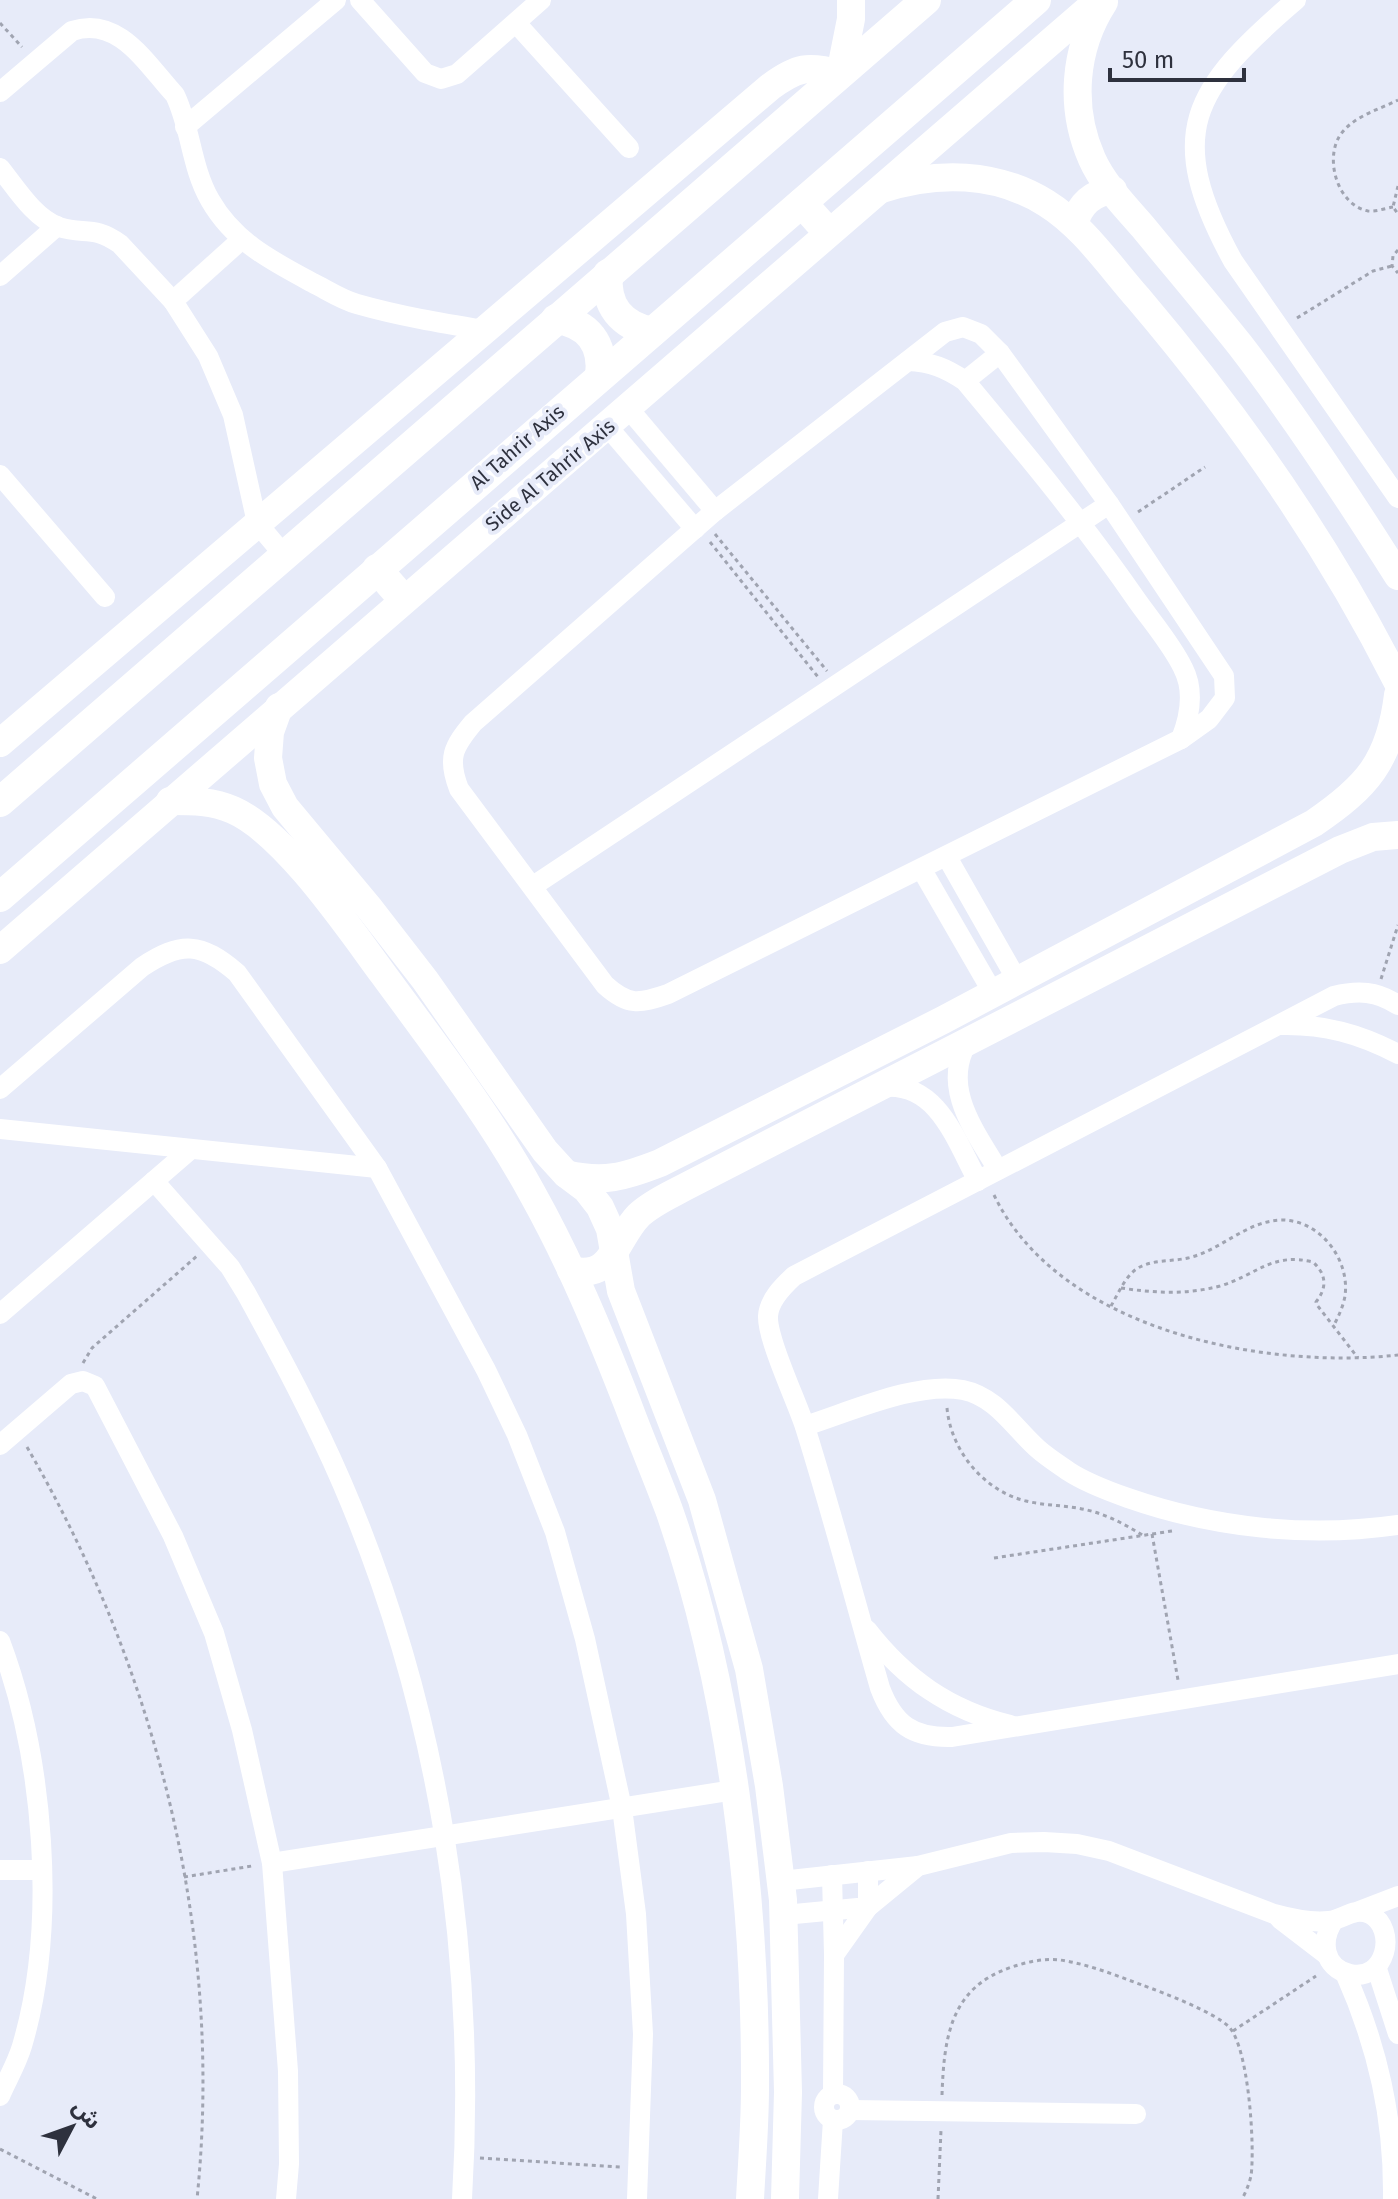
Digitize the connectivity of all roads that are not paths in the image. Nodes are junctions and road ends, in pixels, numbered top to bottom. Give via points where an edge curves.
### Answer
1 (336, 0) edge
2 (360, 0) edge
3 (541, 0) edge
4 (851, 0) edge
5 (926, 0) edge
6 (1036, 0) edge
7 (1099, 0) edge
8 (1105, 0) edge
9 (1296, 0) edge
10 (516, 23) junction
11 (840, 74) junction
12 (0, 92) edge
13 (185, 127) junction
14 (629, 148) dead end
15 (0, 168) edge
16 (1113, 190) junction
17 (874, 192) junction
18 (802, 203) junction
19 (1074, 224) junction
20 (57, 226) junction
21 (828, 232) junction
22 (241, 240) junction
23 (608, 274) junction
24 (0, 276) edge
25 (173, 301) junction
26 (556, 319) junction
27 (484, 330) junction
28 (652, 332) junction
29 (1000, 353) junction
30 (908, 361) junction
31 (600, 376) junction
32 (965, 381) junction
33 (618, 417) junction
34 (0, 475) edge
35 (1398, 498) edge
36 (1109, 504) junction
37 (703, 522) junction
38 (1081, 522) junction
39 (257, 523) junction
40 (284, 555) junction
41 (377, 569) junction
42 (1398, 576) edge
43 (105, 597) dead end
44 (403, 599) junction
45 (1208, 652) junction
46 (1184, 668) junction
47 (1398, 683) edge
48 (1398, 695) edge
49 (279, 707) junction
50 (1181, 739) junction
51 (0, 743) edge
52 (170, 801) junction
53 (0, 802) edge
54 (1398, 835) edge
55 (291, 836) junction
56 (947, 857) junction
57 (922, 870) junction
58 (533, 886) junction
59 (0, 897) edge
60 (0, 950) edge
61 (1005, 987) junction
62 (1398, 1005) edge
63 (1277, 1025) junction
64 (967, 1043) junction
65 (1398, 1054) edge
66 (880, 1087) junction
67 (0, 1089) edge
68 (0, 1129) edge
69 (191, 1149) junction
70 (377, 1168) junction
71 (566, 1174) junction
72 (987, 1176) junction
73 (154, 1181) junction
74 (534, 1196) junction
75 (613, 1253) junction
76 (571, 1270) junction
77 (0, 1314) edge
78 (805, 1426) junction
79 (0, 1445) edge
80 (1398, 1525) edge
81 (860, 1621) junction
82 (0, 1641) edge
83 (1398, 1664) edge
84 (1018, 1727) junction
85 (734, 1790) junction
86 (622, 1808) junction
87 (445, 1836) junction
88 (272, 1863) junction
89 (918, 1866) junction
90 (0, 1870) edge
91 (42, 1870) junction
92 (868, 1871) junction
93 (832, 1875) junction
94 (781, 1881) junction
95 (1398, 1896) edge
96 (868, 1907) junction
97 (1398, 1907) edge
98 (832, 1911) junction
99 (1359, 1911) junction
100 (1274, 1914) junction
101 (784, 1915) junction
102 (1334, 1920) junction
103 (1387, 1932) junction
104 (834, 1955) junction
105 (1335, 1964) junction
106 (1377, 1969) junction
107 (1398, 2034) edge
108 (0, 2096) edge
109 (1136, 2114) dead end
110 (842, 2115) junction
111 (286, 2199) edge
112 (462, 2199) edge
113 (637, 2199) edge
114 (750, 2199) edge
115 (785, 2199) edge
116 (828, 2199) edge
117 (1393, 2199) edge

1 - 13 street
2 - 10 street via 425,73 441,79 457,74
3 - 10 street
4 - 11 street
5 - 11 main road
6 - 18 main road, Al Tahrir Axis
7 - 17 street, Side Al Tahrir Axis
8 - 16 street via 1081,53 1077,89 1081,126 1093,160
9 - 35 street via 1243,48 1203,100 1196,124 1200,189 1233,261
10 - 14 street
11 - 23 main road
11 - 27 street via 816,67 791,72
12 - 13 street via 72,31 99,27 123,39 175,95
13 - 22 street via 209,198
15 - 20 street via 34,210
16 - 19 street via 1083,204
16 - 42 street via 1240,346
17 - 19 street via 920,179 979,178 1035,197
17 - 21 street, Side Al Tahrir Axis
18 - 21 main road
18 - 28 main road, Al Tahrir Axis
19 - 47 street via 1201,372 1259,451
20 - 24 street
20 - 25 street via 109,236
21 - 33 street, Side Al Tahrir Axis
22 - 25 street
22 - 27 street via 354,303
23 - 26 main road
23 - 28 main road via 607,288 617,314
25 - 39 street via 222,385
26 - 31 main road via 570,321 592,336 602,362
26 - 40 main road
27 - 39 street
28 - 31 main road, Al Tahrir Axis
29 - 30 street via 981,334 963,327 945,332
29 - 32 street
29 - 36 street
30 - 32 street via 948,369
30 - 37 street
31 - 41 main road, Al Tahrir Axis
32 - 38 street
33 - 37 street
33 - 44 street, Side Al Tahrir Axis
34 - 43 street
36 - 38 street
36 - 45 street
37 - 58 street via 473,723 457,743 451,767 459,789
38 - 46 street
38 - 58 street
39 - 40 street
39 - 51 street
40 - 53 main road
41 - 44 main road
41 - 59 main road, Al Tahrir Axis
44 - 49 street, Side Al Tahrir Axis
45 - 46 street
45 - 50 street via 1224,676 1225,698 1209,719
46 - 50 street via 1190,704
48 - 61 street via 1394,728 1377,767 1349,799 1314,823
49 - 52 street, Side Al Tahrir Axis
49 - 55 street via 268,758
50 - 56 street
52 - 55 street via 201,801 231,809
52 - 60 street, Side Al Tahrir Axis
54 - 64 street via 1373,837 1340,850
55 - 71 street via 425,980 523,1123
55 - 74 street
56 - 57 street
56 - 61 street
57 - 58 street via 642,1003 619,999 605,985
57 - 61 street
61 - 71 street via 660,1163 611,1180
62 - 63 street via 1376,994 1352,992
63 - 65 street via 1328,1028
63 - 72 street
64 - 66 street
64 - 72 street via 958,1065 957,1089
66 - 72 street via 908,1088 932,1102
66 - 75 street via 656,1202
67 - 70 street via 142,967 164,953 191,948 217,955 237,973
68 - 69 street
69 - 70 street
69 - 73 street
70 - 86 street via 486,1370 539,1490 585,1639
71 - 74 street via 542,1180
71 - 75 street via 600,1207
72 - 78 street via 782,1287 768,1316
73 - 77 street
73 - 87 street via 230,1267 341,1481 420,1709
74 - 76 street
75 - 76 street via 609,1262 591,1272
75 - 94 street via 625,1304 702,1500 730,1596 749,1669
76 - 85 street via 669,1512 714,1676
78 - 80 street via 921,1389 965,1390 985,1399 1071,1473 1148,1505 1265,1528 1338,1531
78 - 81 street
79 - 88 street via 77,1381 99,1392 173,1536 214,1633
81 - 84 street via 895,1664 939,1698
81 - 84 street via 887,1706 914,1732 932,1738
82 - 91 street via 31,1755
83 - 84 street
85 - 86 street
85 - 114 street via 748,1890 755,2087
86 - 87 street
86 - 113 street via 636,1914 643,2034
87 - 88 street
87 - 112 street via 461,1956
88 - 111 street via 288,2071
89 - 92 street
89 - 96 street
89 - 100 street via 1011,1843 1077,1844 1141,1862
90 - 91 street
91 - 108 street via 40,1955 22,2046
92 - 93 street
92 - 96 street
93 - 94 street
93 - 98 street
94 - 101 street
95 - 99 street
96 - 98 street
96 - 104 street
97 - 103 street
98 - 101 street
98 - 104 street
99 - 102 street
99 - 103 street via 1376,1917
100 - 102 street
100 - 105 street
101 - 115 street
102 - 105 street via 1325,1936
103 - 106 street via 1388,1952
104 - 110 street via 833,2094 824,2107 828,2117
105 - 106 street via 1356,1975
105 - 117 street via 1365,2021 1383,2083
106 - 107 street
109 - 110 street
110 - 116 street

